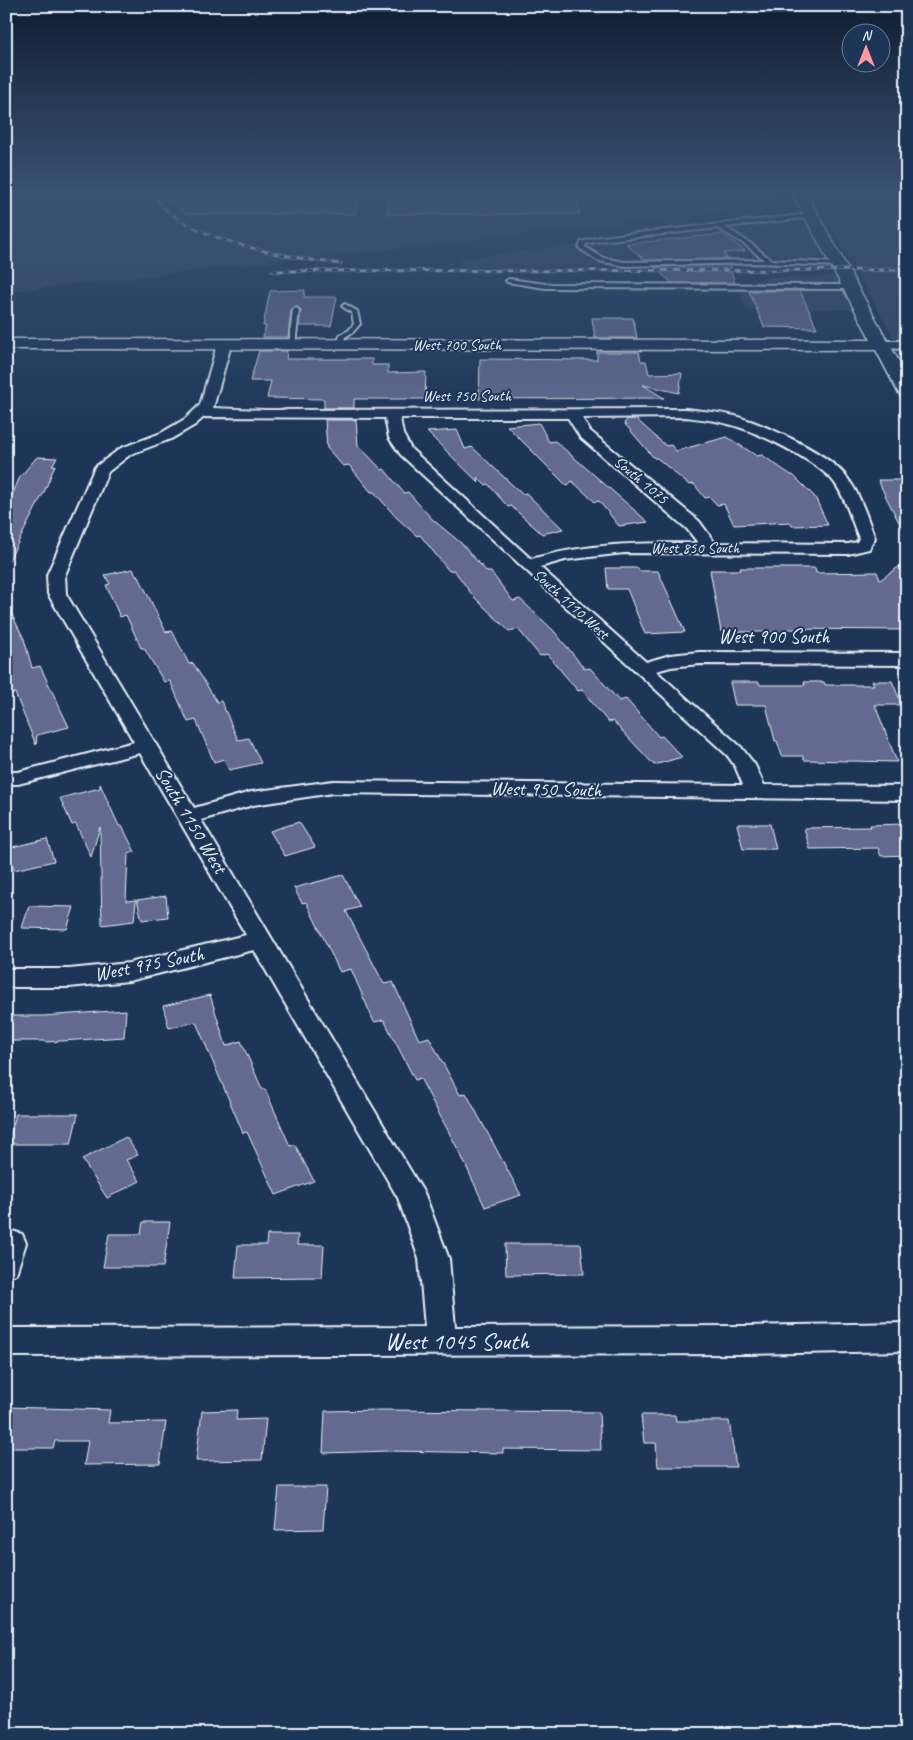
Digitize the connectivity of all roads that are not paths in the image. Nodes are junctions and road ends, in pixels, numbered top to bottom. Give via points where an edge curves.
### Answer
1 (843, 274) edge
2 (509, 280) dead end
3 (850, 287) junction
4 (345, 306) dead end
5 (296, 310) dead end
6 (6, 344) edge
7 (224, 345) junction
8 (292, 345) junction
9 (340, 345) junction
10 (881, 345) junction
11 (907, 345) edge
12 (907, 392) edge
13 (200, 412) junction
14 (573, 413) junction
15 (392, 414) junction
16 (863, 545) joint
17 (708, 548) junction
18 (528, 565) junction
19 (907, 659) edge
20 (642, 669) junction
21 (146, 745) junction
22 (6, 778) edge
23 (756, 792) junction
24 (907, 793) edge
25 (189, 818) junction
26 (261, 940) junction
27 (6, 978) edge
28 (907, 1337) edge
29 (441, 1341) junction
30 (6, 1342) edge

1 - 3 street
2 - 3 lane via 545,286
3 - 10 street
4 - 9 lane via 355,312 357,324 342,336
5 - 8 lane
6 - 7 street, West 700 South
7 - 8 street, West 700 South
7 - 13 street, South 1150 West via 207,406
8 - 9 street, West 700 South
9 - 10 street, West 700 South
10 - 11 street, West 700 South
10 - 12 street
13 - 15 street, West 750 South
13 - 21 street, South 1150 West via 166,436 126,451 102,470 56,575 57,594
14 - 15 street, West 750 South
14 - 16 street, West 750 South via 686,413 732,420 758,430 832,470 842,480 866,538
14 - 17 street, South 1075 via 585,434 694,525
15 - 18 street, South 1110 West via 393,431 398,442
16 - 17 street, West 850 South via 848,548
17 - 18 street, West 850 South via 589,551
18 - 20 street, South 1110 West
19 - 20 street, West 900 South via 699,658 670,661
20 - 23 street, South 1110 West via 734,752 745,765
21 - 22 street via 18,778
21 - 25 street, South 1150 West
23 - 24 street, West 950 South
23 - 25 street, West 950 South via 334,787 251,799
25 - 26 street, South 1150 West
26 - 27 street, West 975 South via 129,972 69,978
26 - 29 street, South 1150 West via 412,1195 434,1259
28 - 29 street, West 1045 South
29 - 30 street, West 1045 South

